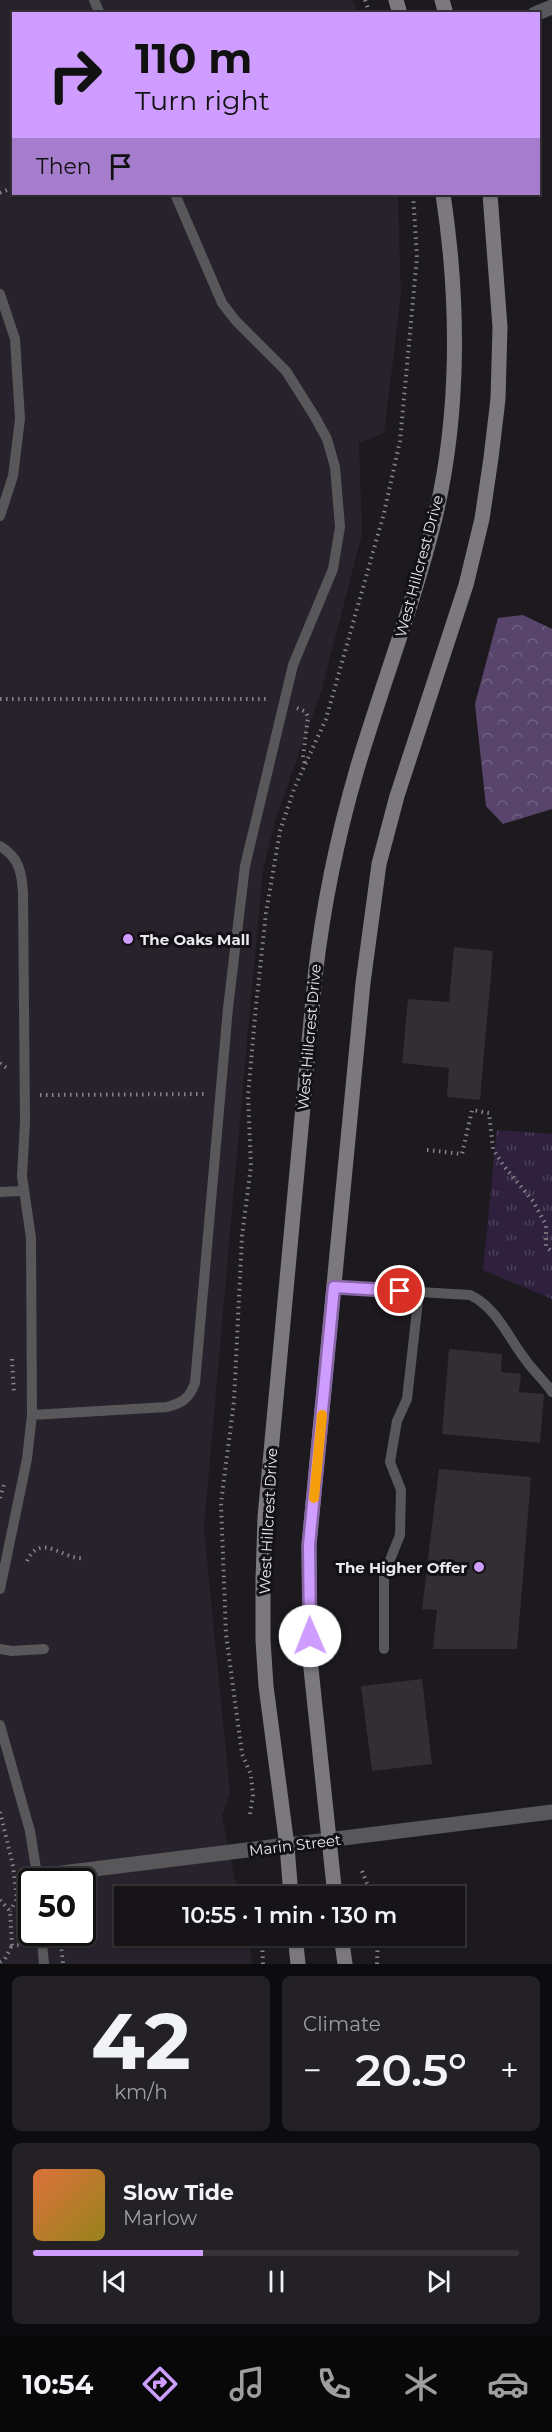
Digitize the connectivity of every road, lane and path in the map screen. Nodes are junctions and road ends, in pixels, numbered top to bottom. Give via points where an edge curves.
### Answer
1 (175, 195) edge
2 (443, 195) edge
3 (490, 195) edge
4 (0, 294) edge
5 (0, 516) edge
6 (0, 699) edge
7 (268, 699) dead end
8 (299, 709) dead end
9 (306, 766) dead end
10 (0, 846) edge
11 (0, 1063) edge
12 (8, 1069) dead end
13 (205, 1094) dead end
14 (40, 1095) dead end
15 (427, 1150) dead end
16 (23, 1191) junction
17 (0, 1192) edge
18 (552, 1252) edge
19 (334, 1287) junction
20 (419, 1292) junction
21 (552, 1392) edge
22 (32, 1415) junction
23 (2, 1490) dead end
24 (0, 1498) edge
25 (85, 1558) dead end
26 (27, 1561) dead end
27 (0, 1589) edge
28 (0, 1649) edge
29 (44, 1649) dead end
30 (384, 1649) dead end
31 (0, 1725) edge
32 (0, 1812) edge
33 (552, 1812) edge
34 (329, 1841) junction
35 (287, 1846) junction
36 (36, 1868) edge
37 (96, 1871) edge
38 (362, 1871) dead end
39 (290, 1886) edge
40 (334, 1886) edge
41 (368, 1886) edge
42 (0, 1900) edge
43 (10, 1911) junction
44 (18, 1944) edge
45 (12, 1945) junction
46 (42, 1946) edge
47 (61, 1946) edge
48 (261, 1946) edge
49 (296, 1946) edge
50 (343, 1946) edge
51 (377, 1946) edge
52 (0, 1962) edge
53 (44, 1964) edge
54 (63, 1964) edge
55 (263, 1964) edge
56 (298, 1964) edge
57 (345, 1964) edge
58 (376, 1964) edge

1 - 22 lane via 222,303 286,370 327,439 335,467 340,527 333,569 293,665 245,866 228,1008 195,1383 182,1403 167,1407
2 - 35 main road, West Hillcrest Drive via 450,240 454,335 445,465 418,580 342,823 324,899 315,977 263,1580 266,1686
3 - 19 main road via 500,327 491,458 466,585 397,796 379,864 364,973
4 - 5 lane via 15,339 20,419 13,476
6 - 7 path
8 - 9 path via 308,717 303,757
10 - 16 lane via 21,870 23,893
11 - 12 path
13 - 14 path
15 - 18 path via 462,1154 472,1110 489,1113 493,1149 533,1201 546,1225 546,1246
16 - 17 lane
16 - 22 lane via 31,1238
19 - 20 lane
19 - 34 main road via 309,1569 310,1659
20 - 21 lane via 470,1295 481,1300
20 - 30 lane via 407,1399 397,1421 390,1462 401,1490 400,1536 384,1575
22 - 27 lane via 27,1459
23 - 24 path
25 - 26 path via 76,1559 46,1547 31,1552
28 - 29 lane
31 - 36 lane via 30,1831
32 - 43 path via 15,1888 16,1899
33 - 34 street, Marin Street
34 - 35 street, Marin Street
34 - 40 main road
35 - 37 street, Marin Street
35 - 39 main road, West Hillcrest Drive
38 - 41 path
42 - 43 path
43 - 45 path
44 - 45 path
45 - 52 path
46 - 53 lane
47 - 54 path
48 - 55 path
49 - 56 main road
50 - 57 main road
51 - 58 path

